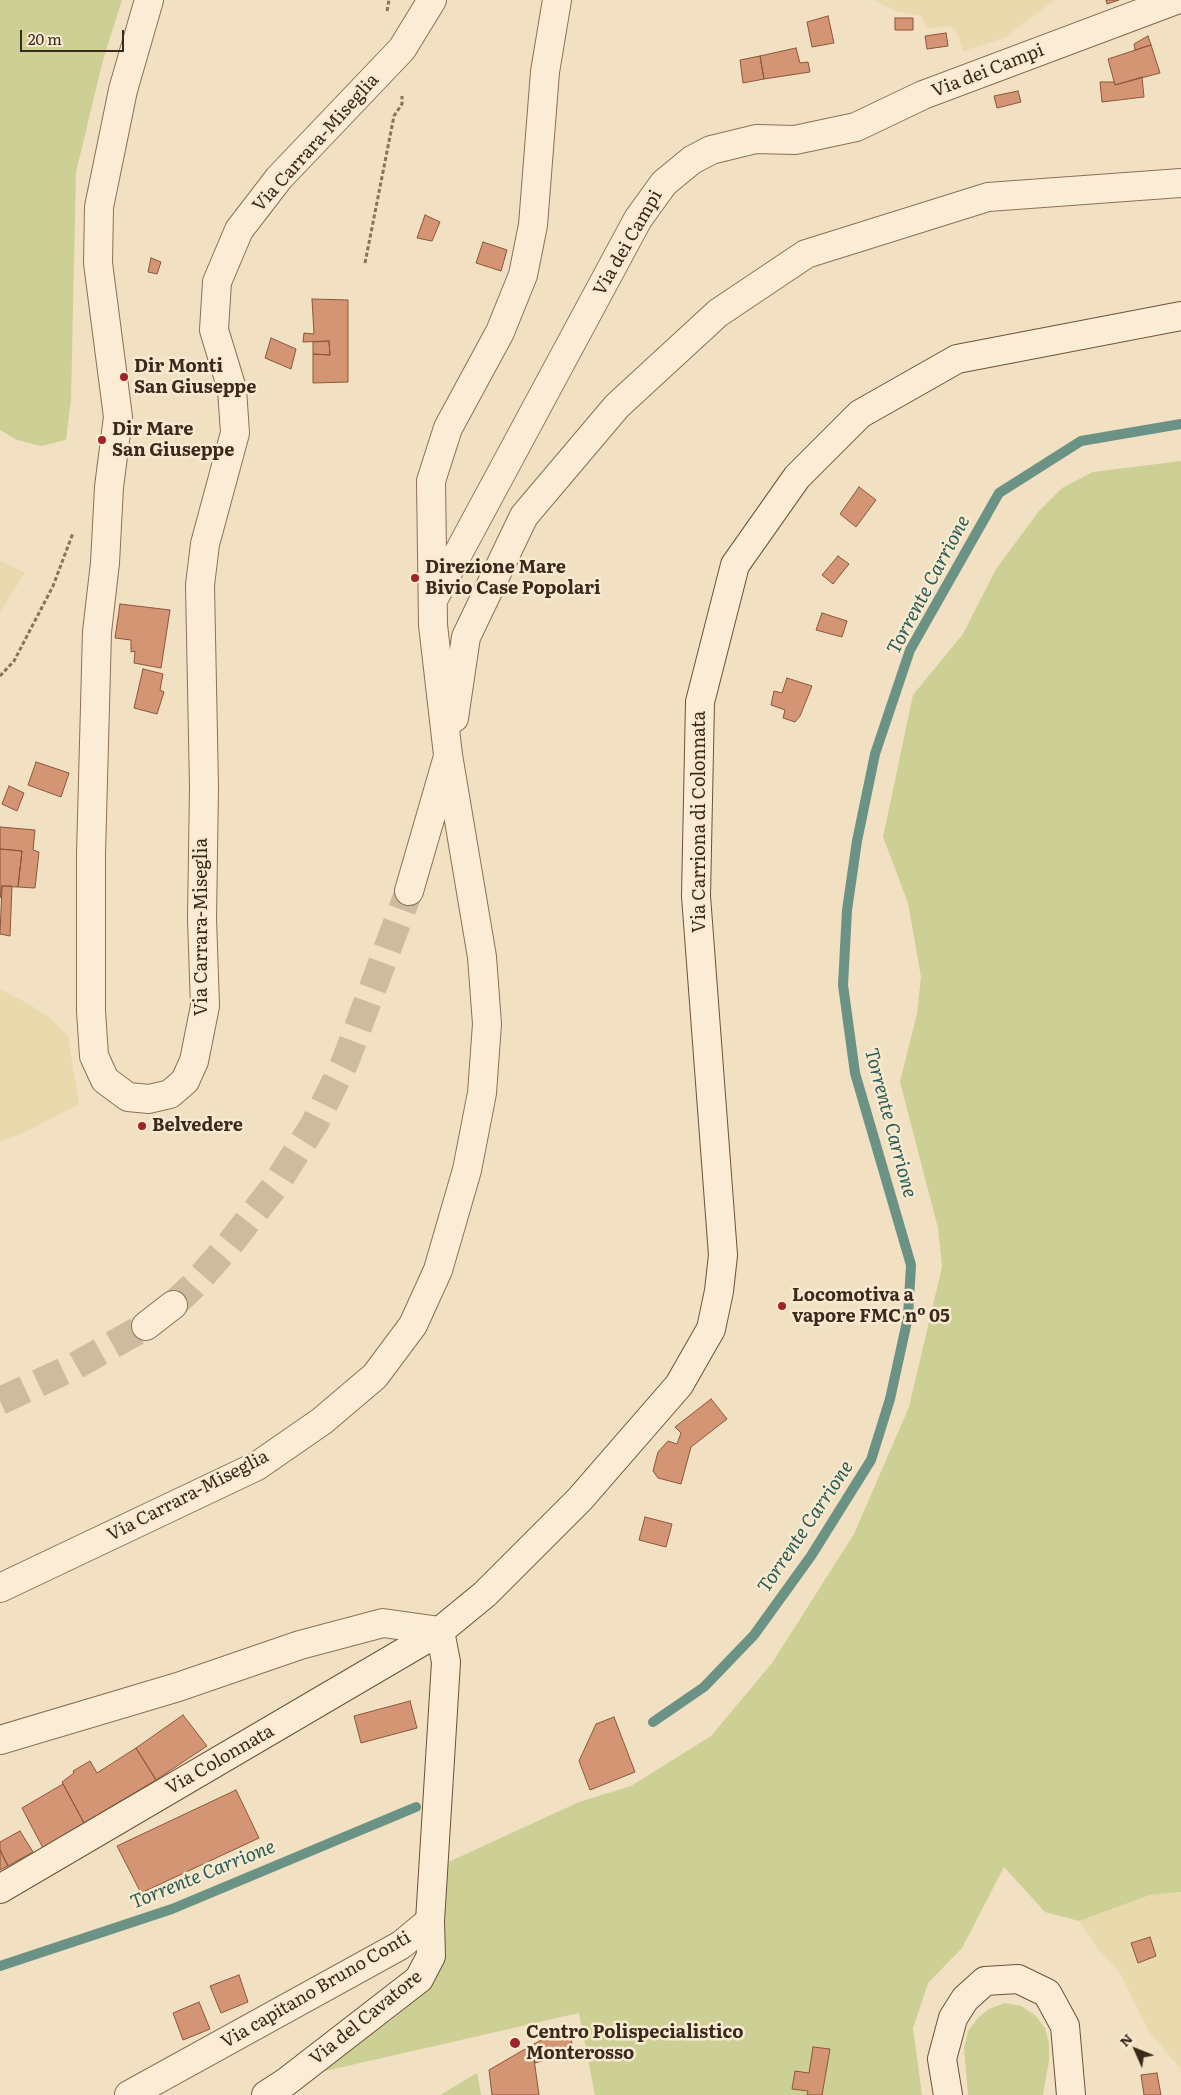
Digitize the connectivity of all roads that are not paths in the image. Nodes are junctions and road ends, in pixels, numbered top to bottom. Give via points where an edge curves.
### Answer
1 (150, 0) edge
2 (432, 0) edge
3 (557, 0) edge
4 (1176, 0) edge
5 (1181, 183) edge
6 (1181, 316) edge
7 (432, 604) junction
8 (448, 755) junction
9 (409, 891) tunnel mouth
10 (173, 1305) tunnel mouth
11 (146, 1326) tunnel mouth
12 (0, 1588) edge
13 (440, 1631) junction
14 (0, 1740) edge
15 (0, 1889) edge
16 (430, 1921) junction
17 (129, 2095) edge
18 (266, 2095) edge
19 (948, 2095) edge
20 (1071, 2095) edge

1 - 2 street, Via Carrara-Miseglia via 123,90 99,216 98,262 118,417 97,632 91,854 94,1056 106,1080 128,1096 149,1099 170,1094 185,1081 194,1061 205,1006 200,585 205,544 235,433 232,390 214,330 216,282 239,230 280,178 402,49
3 - 7 street, Via Carrara-Miseglia via 545,72 533,225 523,275 500,332 448,428 432,482
4 - 7 street, Via dei Campi via 922,95 856,127 795,140 756,139 711,150 692,160 664,183 638,219
5 - 8 street via 988,197 806,254 718,314 617,406 524,516 466,637
6 - 13 street, Via Carriona di Colonnata via 957,359 860,414 797,477 735,565 700,702 696,896 723,1255 711,1329 679,1384 580,1499 485,1594
7 - 8 street, Via Carrara-Miseglia
8 - 9 street
8 - 12 street, Via Carrara-Miseglia via 478,931 487,1024 482,1093 467,1170 438,1270 413,1325 376,1376 322,1421 257,1466
10 - 11 street
13 - 14 street via 383,1623 300,1645 178,1687
13 - 15 street, Via Colonnata
13 - 16 street, Via capitano Bruno Conti via 446,1662
16 - 17 street, Via capitano Bruno Conti via 401,1945
16 - 18 street, Via del Cavatore via 431,1956 419,1979
19 - 20 street via 942,2059 953,2018 964,1999 985,1981 1018,1979 1047,1994 1065,2026

